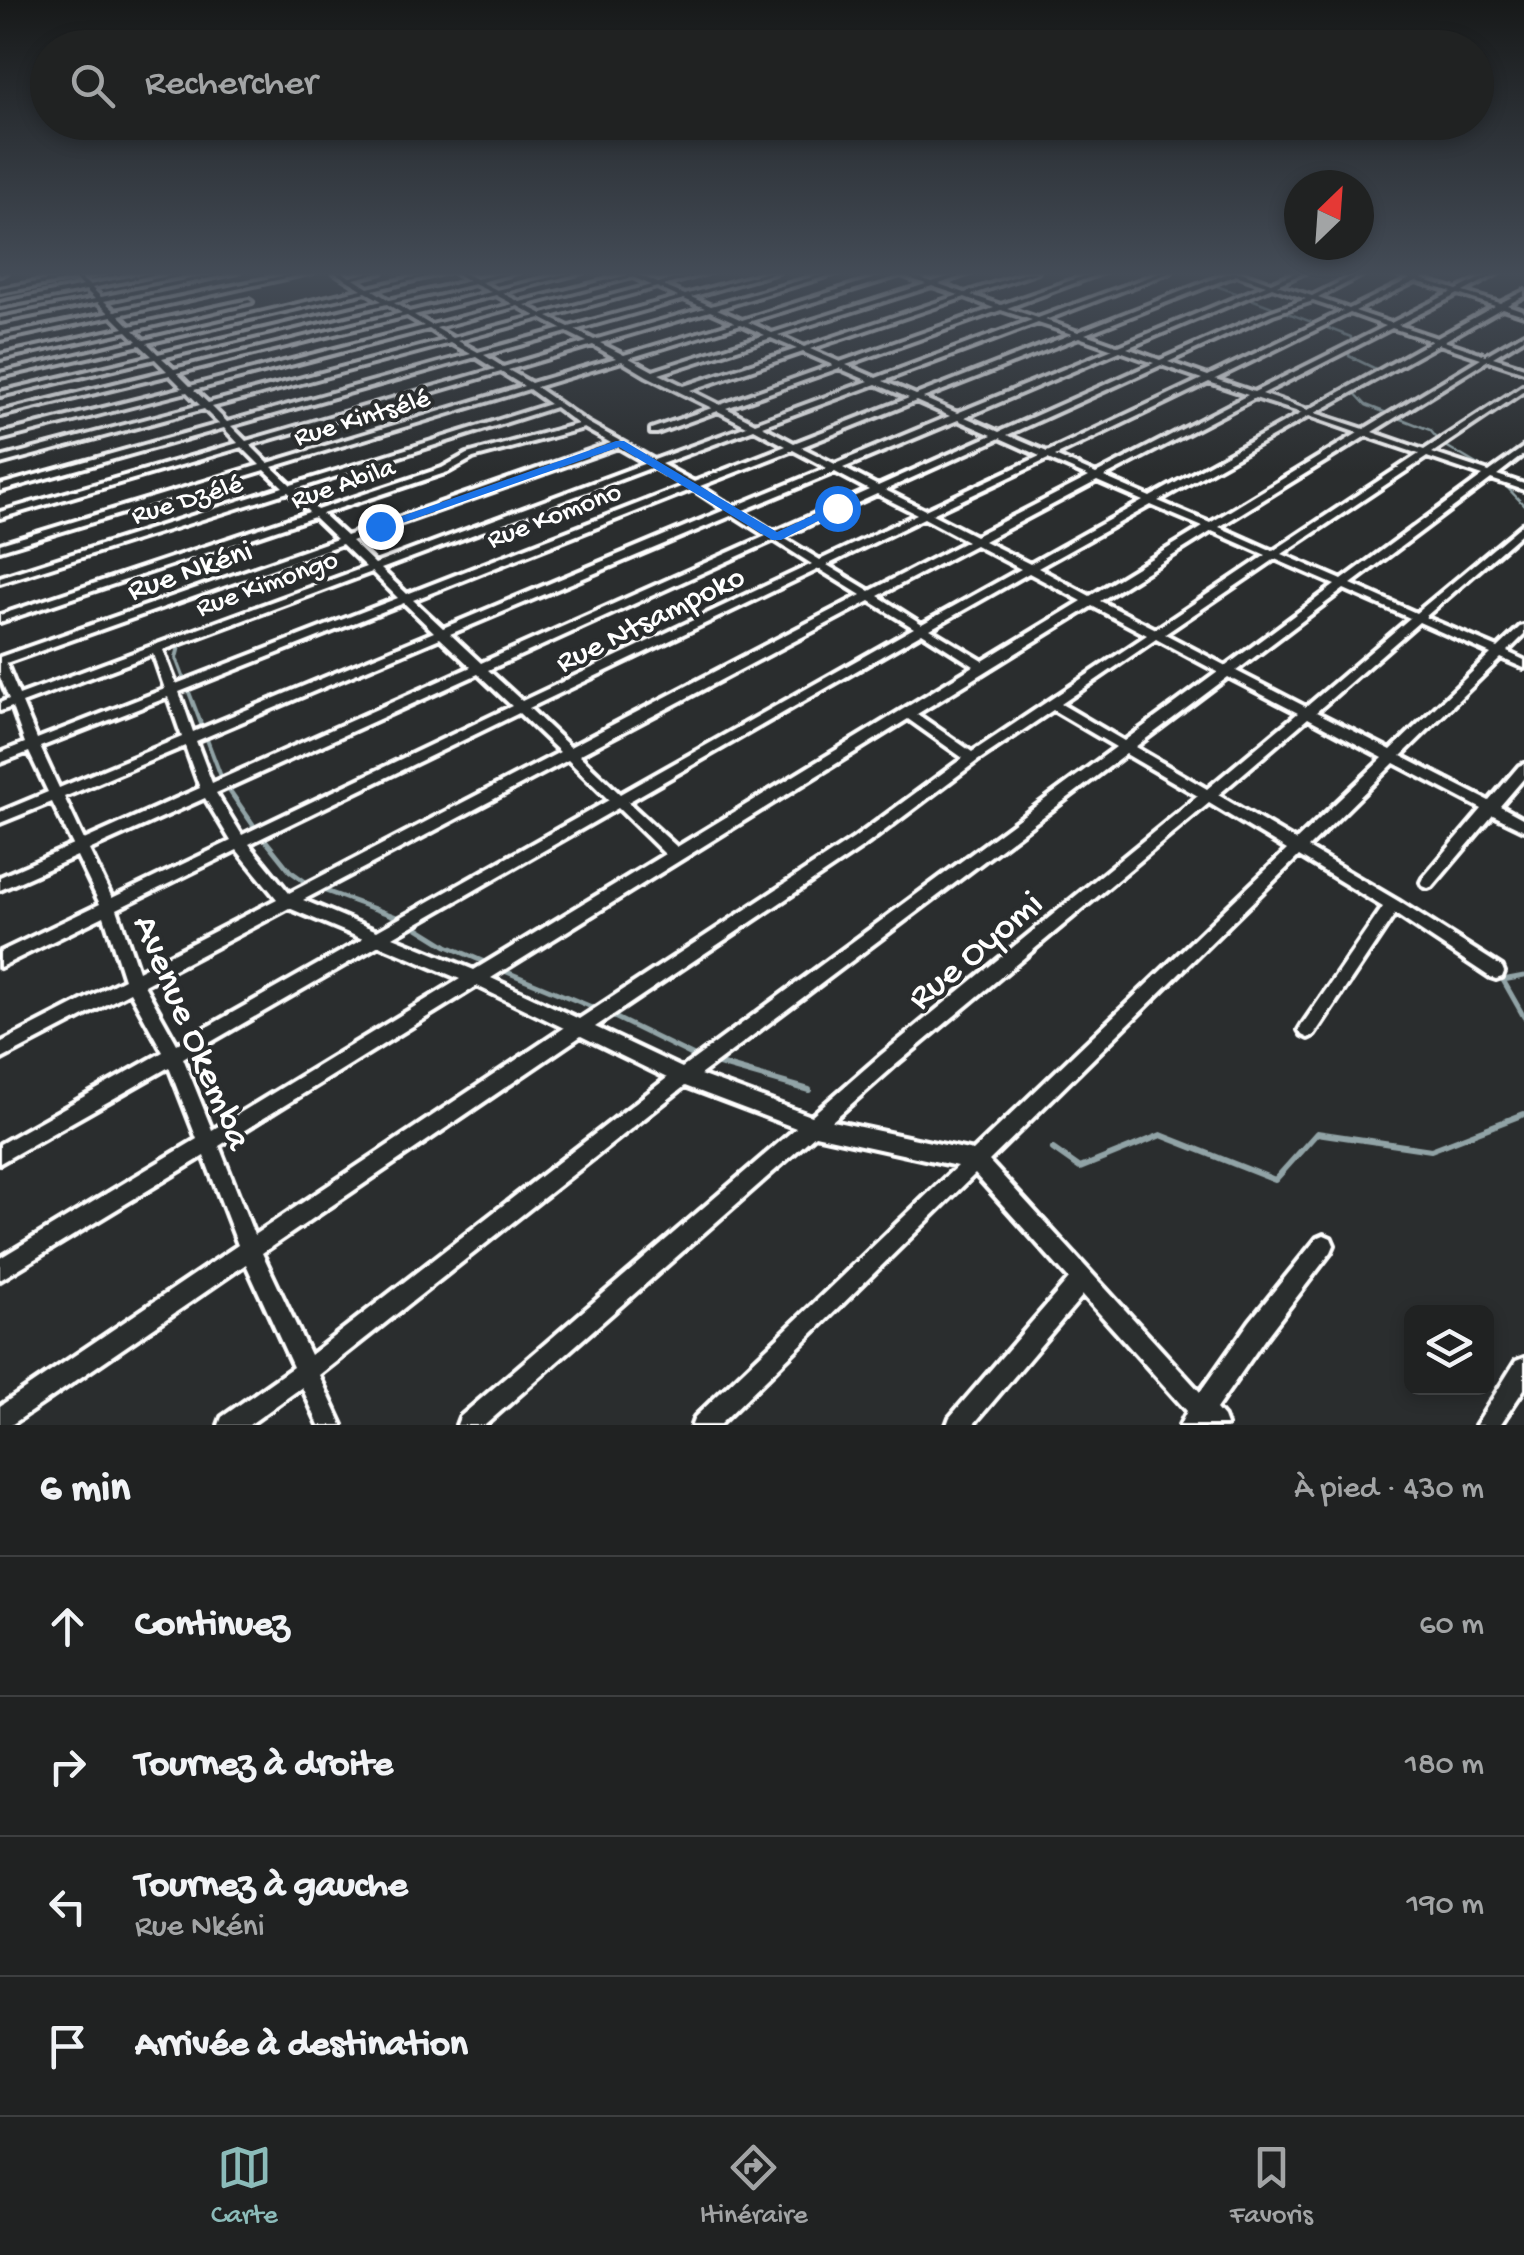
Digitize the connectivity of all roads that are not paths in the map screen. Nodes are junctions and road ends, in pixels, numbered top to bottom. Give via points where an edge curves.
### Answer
1 (82, 338) edge
2 (138, 338) edge
3 (157, 338) edge
4 (233, 338) edge
5 (311, 338) edge
6 (387, 338) edge
7 (460, 338) edge
8 (535, 338) edge
9 (581, 338) edge
10 (610, 338) edge
11 (687, 338) edge
12 (762, 338) edge
13 (776, 338) edge
14 (838, 338) edge
15 (912, 338) edge
16 (991, 338) edge
17 (1069, 338) edge
18 (1089, 338) edge
19 (1143, 338) edge
20 (1216, 338) edge
21 (1293, 338) edge
22 (1364, 338) edge
23 (1428, 338) edge
24 (1444, 338) edge
25 (1517, 338) edge
26 (455, 340) junction
27 (142, 342) junction
28 (1438, 342) junction
29 (591, 344) junction
30 (1120, 348) junction
31 (804, 350) junction
32 (478, 354) junction
33 (158, 356) junction
34 (0, 357) edge
35 (1487, 357) junction
36 (621, 359) junction
37 (1163, 363) junction
38 (839, 364) junction
39 (504, 370) junction
40 (1524, 370) edge
41 (174, 372) junction
42 (650, 374) junction
43 (0, 375) edge
44 (1208, 379) junction
45 (874, 380) junction
46 (530, 386) junction
47 (1524, 387) edge
48 (191, 388) junction
49 (684, 389) junction
50 (0, 394) edge
51 (1255, 395) junction
52 (913, 398) junction
53 (557, 404) junction
54 (209, 406) junction
55 (719, 408) junction
56 (0, 414) edge
57 (956, 415) junction
58 (1310, 415) junction
59 (585, 425) junction
60 (226, 426) junction
61 (755, 426) junction
62 (654, 431) dead end
63 (1364, 433) junction
64 (1002, 434) junction
65 (0, 437) edge
66 (620, 443) junction
67 (244, 444) junction
68 (794, 445) junction
69 (1524, 450) edge
70 (1424, 452) junction
71 (1051, 454) junction
72 (0, 461) edge
73 (653, 463) junction
74 (267, 467) junction
75 (835, 468) junction
76 (1489, 474) junction
77 (1101, 477) junction
78 (692, 486) junction
79 (1524, 487) edge
80 (0, 488) edge
81 (292, 488) junction
82 (876, 490) junction
83 (1154, 500) junction
84 (732, 510) junction
85 (319, 513) junction
86 (922, 514) junction
87 (0, 516) edge
88 (1212, 526) junction
89 (1524, 526) edge
90 (776, 537) junction
91 (347, 540) junction
92 (975, 541) junction
93 (0, 547) edge
94 (1276, 555) junction
95 (820, 564) junction
96 (374, 568) junction
97 (1030, 569) junction
98 (0, 580) edge
99 (1343, 584) junction
100 (870, 596) junction
101 (405, 599) junction
102 (1091, 601) junction
103 (1416, 616) junction
104 (0, 619) edge
105 (923, 628) junction
106 (1524, 629) edge
107 (440, 632) junction
108 (1157, 634) junction
109 (157, 649) junction
110 (1499, 654) junction
111 (0, 662) edge
112 (1524, 664) edge
113 (984, 668) junction
114 (479, 670) junction
115 (1228, 672) junction
116 (174, 689) junction
117 (8, 704) edge
118 (1054, 705) junction
119 (522, 710) junction
120 (1306, 711) junction
121 (909, 714) junction
122 (188, 737) junction
123 (32, 746) junction
124 (1123, 749) junction
125 (570, 754) junction
126 (1393, 757) junction
127 (0, 758) edge
128 (972, 758) junction
129 (1524, 769) edge
130 (208, 789) junction
131 (55, 793) junction
132 (1204, 795) junction
133 (618, 802) junction
134 (1492, 808) junction
135 (0, 818) edge
136 (1524, 825) edge
137 (240, 844) junction
138 (80, 847) junction
139 (1296, 850) junction
140 (677, 856) junction
141 (1428, 882) dead end
142 (0, 884) edge
143 (286, 900) junction
144 (1394, 905) junction
145 (109, 906) junction
146 (376, 937) junction
147 (0, 960) edge
148 (1496, 972) dead end
149 (476, 978) junction
150 (133, 981) junction
151 (582, 1026) junction
152 (1308, 1030) dead end
153 (0, 1052) edge
154 (173, 1054) junction
155 (683, 1077) junction
156 (814, 1126) junction
157 (208, 1142) junction
158 (0, 1154) edge
159 (976, 1160) junction
160 (1324, 1245) dead end
161 (251, 1252) junction
162 (0, 1270) edge
163 (1081, 1281) junction
164 (1524, 1369) edge
165 (304, 1372) junction
166 (0, 1419) edge
167 (1202, 1420) edge
168 (230, 1425) edge
169 (332, 1425) edge
170 (468, 1425) edge
171 (703, 1425) edge
172 (958, 1425) edge
173 (1487, 1425) edge

1 - 34 street
2 - 27 street
3 - 27 street
4 - 33 street
5 - 41 street
6 - 48 street
7 - 26 street
8 - 32 street
9 - 29 street
10 - 29 street
11 - 36 street, Rue Kintsélé
12 - 42 street
13 - 31 street
14 - 31 street
15 - 38 street
16 - 45 street, Rue Kimongo
17 - 52 street, Rue Komono
18 - 30 street
19 - 30 street
20 - 37 street
21 - 44 street, Rue Ntsampoko
22 - 51 street
23 - 28 street
24 - 28 street
25 - 35 street
26 - 32 street
26 - 54 street
27 - 33 street
27 - 43 street
28 - 35 street
28 - 58 street
29 - 36 street
29 - 39 street
30 - 37 street
30 - 57 street
31 - 38 street
31 - 49 street
32 - 39 street
32 - 60 street
33 - 41 street
33 - 50 street
35 - 40 street
35 - 63 street
36 - 42 street
36 - 46 street, Rue Kintsélé
37 - 44 street
37 - 64 street
38 - 45 street
38 - 55 street
39 - 46 street
39 - 67 street
41 - 48 street
41 - 56 street
42 - 49 street
44 - 51 street
44 - 71 street, Rue Ntsampoko
45 - 52 street
45 - 61 street, Rue Kimongo
46 - 53 street
46 - 74 street, Rue Kintsélé
47 - 70 street
48 - 54 street
48 - 65 street
49 - 55 street
51 - 58 street
51 - 77 street
52 - 57 street
52 - 68 street, Rue Komono
53 - 59 street
53 - 81 street, Rue Dzélé
54 - 60 street
54 - 72 street
55 - 61 street
55 - 62 street
57 - 64 street
57 - 75 street
58 - 63 street
58 - 83 street
59 - 66 street
59 - 85 street, Rue Abila via 470,456
60 - 67 street
60 - 80 street
61 - 68 street
61 - 73 street, Rue Kimongo
63 - 70 street
63 - 88 street
64 - 71 street
64 - 82 street
66 - 73 street
66 - 91 street, Rue Nkéni
67 - 74 street
67 - 87 street
68 - 75 street
68 - 78 street, Rue Komono
69 - 76 street
70 - 76 street
70 - 94 street
71 - 77 street
71 - 86 street, Rue Ntsampoko
73 - 78 street
73 - 96 street, Rue Kimongo
74 - 81 street
74 - 93 street, Rue Kintsélé
75 - 82 street
75 - 84 street
76 - 79 street
76 - 99 street
77 - 83 street
77 - 92 street
78 - 84 street
78 - 101 street, Rue Komono
81 - 85 street
81 - 98 street, Rue Dzélé
82 - 86 street
82 - 90 street
83 - 88 street
83 - 97 street
84 - 90 street
84 - 107 street
85 - 91 street
85 - 104 street, Rue Abila
86 - 92 street
86 - 95 street, Rue Ntsampoko
88 - 94 street
88 - 102 street
89 - 103 street, Rue Oyomi
90 - 95 street
90 - 114 street
91 - 96 street
91 - 111 street, Rue Nkéni
92 - 97 street
92 - 100 street
94 - 99 street
94 - 108 street
95 - 100 street
95 - 119 street, Rue Ntsampoko
96 - 101 street
96 - 109 street, Rue Kimongo
97 - 102 street
97 - 105 street
99 - 103 street
99 - 115 street
100 - 105 street
100 - 125 street
101 - 107 street
101 - 116 street, Rue Komono
102 - 108 street
102 - 113 street
103 - 110 street
103 - 120 street, Rue Oyomi
105 - 113 street
105 - 133 street
106 - 110 street
107 - 114 street
107 - 122 street
108 - 115 street
108 - 118 street
109 - 116 street
109 - 117 street, Rue Kimongo
110 - 112 street
110 - 126 street
111 - 117 street, Avenue Okemba
113 - 121 street
114 - 119 street
114 - 130 street
115 - 120 street
115 - 124 street
116 - 122 street
116 - 123 street, Rue Komono
117 - 123 street, Avenue Okemba
118 - 124 street
118 - 128 street
119 - 125 street
119 - 137 street, Rue Ntsampoko
120 - 126 street
120 - 132 street, Rue Oyomi
121 - 128 street
121 - 140 street
122 - 130 street
122 - 131 street
123 - 127 street, Rue Komono
123 - 131 street, Avenue Okemba
124 - 132 street
124 - 155 street
125 - 133 street
125 - 143 street
126 - 134 street
126 - 139 street
128 - 151 street via 858,843
129 - 134 street
130 - 137 street
130 - 138 street
131 - 135 street
131 - 138 street, Avenue Okemba
132 - 139 street
132 - 156 street, Rue Oyomi
133 - 140 street
133 - 146 street
134 - 136 street
134 - 141 street
137 - 143 street
137 - 145 street, Rue Ntsampoko
138 - 142 street
138 - 145 street, Avenue Okemba
139 - 144 street
139 - 159 street
140 - 149 street
143 - 146 street
143 - 150 street
144 - 148 street
144 - 152 street
145 - 147 street, Rue Ntsampoko
145 - 150 street, Avenue Okemba
146 - 149 street
146 - 154 street
149 - 151 street
149 - 157 street
150 - 153 street
150 - 154 street, Avenue Okemba
151 - 155 street
151 - 161 street
154 - 157 street, Avenue Okemba
154 - 158 street
155 - 156 street
155 - 165 street
156 - 159 street
156 - 170 street, Rue Oyomi
157 - 161 street, Avenue Okemba
157 - 162 street
159 - 163 street
159 - 171 street
160 - 167 street via 1258,1329
161 - 165 street, Avenue Okemba
161 - 166 street
163 - 167 street
163 - 172 street
164 - 173 street
165 - 168 street
165 - 169 street, Avenue Okemba

